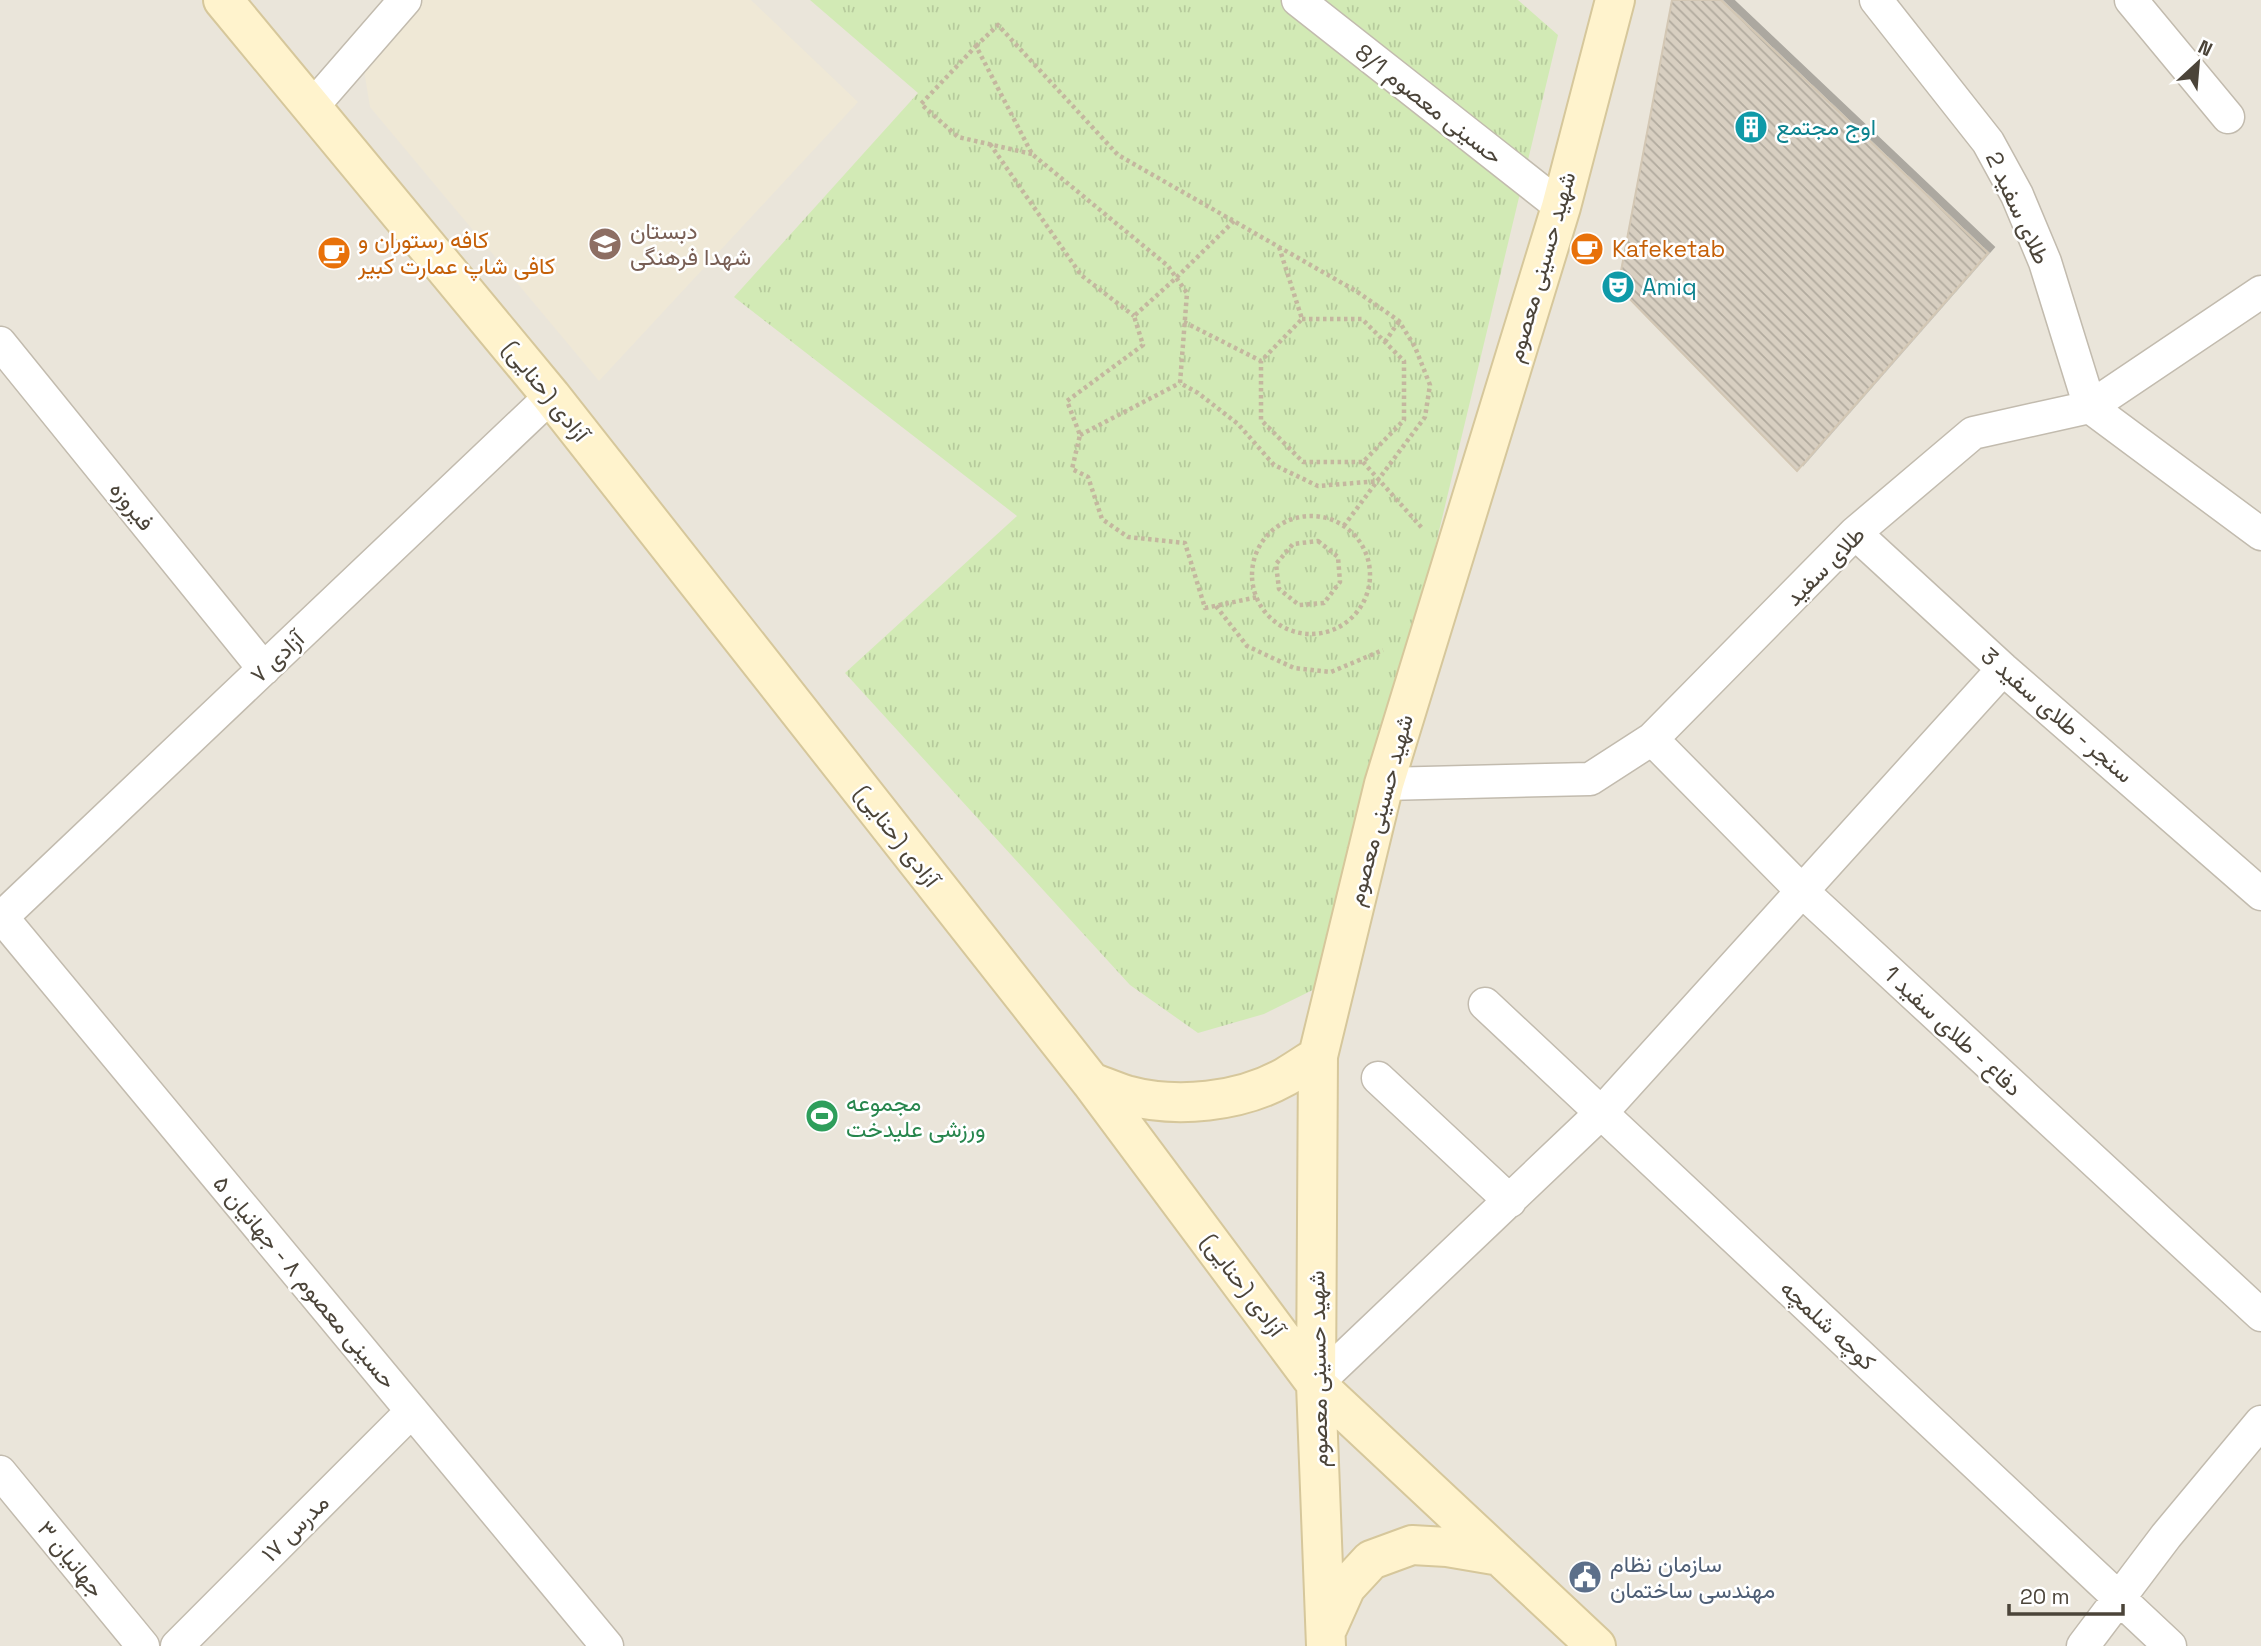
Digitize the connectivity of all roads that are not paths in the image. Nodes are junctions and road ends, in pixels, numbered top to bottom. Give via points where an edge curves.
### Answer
1 (223, 0) edge
2 (405, 0) edge
3 (1298, 0) edge
4 (1615, 0) edge
5 (1876, 0) edge
6 (2131, 0) edge
7 (312, 107) junction
8 (2228, 117) dead end
9 (1561, 207) junction
10 (2261, 292) edge
11 (0, 343) edge
12 (551, 396) junction
13 (2090, 407) junction
14 (1855, 533) junction
15 (2261, 534) edge
16 (264, 669) junction
17 (2003, 669) junction
18 (1652, 739) junction
19 (1384, 784) junction
20 (1802, 891) junction
21 (2261, 894) edge
22 (1, 917) edge
23 (1485, 1004) dead end
24 (1318, 1056) junction
25 (1378, 1078) dead end
26 (1091, 1082) junction
27 (1602, 1112) junction
28 (1510, 1201) junction
29 (2261, 1315) edge
30 (1316, 1384) junction
31 (412, 1411) junction
32 (2261, 1422) edge
33 (0, 1472) edge
34 (1500, 1556) junction
35 (2119, 1599) junction
36 (1326, 1639) edge
37 (143, 1646) edge
38 (177, 1646) edge
39 (607, 1646) edge
40 (1597, 1646) edge
41 (2083, 1646) edge
42 (2170, 1646) edge

1 - 7 main road, آزادی (حنایی)
2 - 7 street
3 - 9 street, حسینی معصوم 8/1
4 - 9 main road, شهید حسینی معصوم
5 - 13 street, طلای سفید 2 via 1988,142 2017,195 2045,262
6 - 8 street
7 - 12 main road, آزادی (حنایی)
9 - 19 main road, شهید حسینی معصوم
10 - 13 street, طلای سفید
11 - 16 street, فیروزه
12 - 16 street, آزادی ۷
12 - 26 main road, آزادی (حنایی)
13 - 14 street, طلای سفید via 1973,433
13 - 15 street
14 - 17 street, سنجر - طلای سفید 3
14 - 18 street, طلای سفید
16 - 22 street, آزادی ۷
17 - 20 street
17 - 21 street, سنجر - طلای سفید 3
18 - 19 street, طلای سفید via 1590,779
18 - 20 street, دفاع - طلای سفید 1
19 - 24 main road, شهید حسینی معصوم
20 - 27 street
20 - 29 street, دفاع - طلای سفید 1
22 - 31 street, حسینی معصوم ۸ - جهانیان ۵
23 - 27 street, کوچه شلمچه
24 - 26 main road via 1284,1078 1247,1093 1208,1101 1128,1096
24 - 30 main road, شهید حسینی معصوم
25 - 28 street
26 - 30 main road, آزادی (حنایی)
27 - 28 street
27 - 35 street, کوچه شلمچه
28 - 30 street
30 - 34 main road, آزادی (حنایی)
30 - 36 main road, شهید حسینی معصوم
31 - 38 street, مدرس ۱۷
31 - 39 street, حسینی معصوم ۸ - جهانیان ۵
32 - 35 street
33 - 37 street, جهانیان ۳
34 - 36 main road via 1412,1545 1371,1560 1346,1587
34 - 40 main road, آزادی (حنایی)
35 - 41 street
35 - 42 street, کوچه شلمچه

